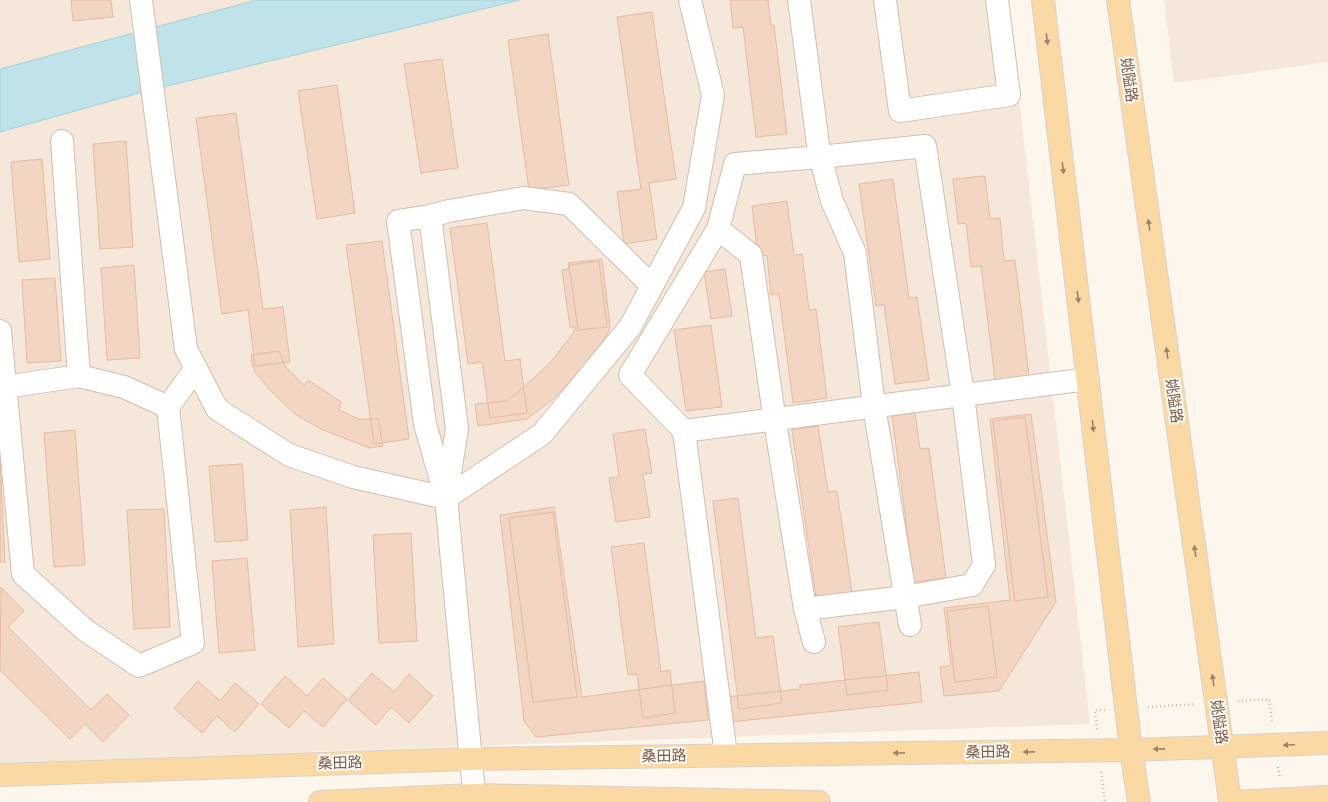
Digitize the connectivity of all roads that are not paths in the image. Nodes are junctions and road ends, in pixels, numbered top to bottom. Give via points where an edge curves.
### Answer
1 (690, 0) edge
2 (799, 0) edge
3 (885, 0) edge
4 (997, 0) edge
5 (1043, 0) edge
6 (1118, 0) edge
7 (141, 7) edge
8 (62, 141) dead end
9 (820, 157) junction
10 (430, 216) junction
11 (718, 229) junction
12 (652, 286) junction
13 (0, 331) edge
14 (196, 368) junction
15 (80, 376) junction
16 (1088, 379) junction
17 (5, 387) junction
18 (963, 395) junction
19 (874, 406) junction
20 (168, 407) junction
21 (775, 419) junction
22 (684, 430) junction
23 (446, 498) junction
24 (905, 597) junction
25 (805, 609) junction
26 (910, 625) dead end
27 (814, 642) dead end
28 (1328, 743) edge
29 (1223, 748) junction
30 (1131, 750) junction
31 (726, 756) junction
32 (469, 759) junction
33 (0, 775) edge
34 (1328, 797) edge
35 (474, 799) edge
36 (320, 802) edge
37 (819, 802) edge
38 (1139, 802) edge
39 (1231, 802) edge

1 - 12 lane via 713,95 694,208
2 - 9 lane
3 - 4 lane via 900,111 1009,95
5 -> 16 main road
29 -> 6 main road, 姚隘路
7 - 14 lane via 186,349
8 - 15 lane
9 - 11 lane via 735,164
9 - 18 lane via 925,146
9 - 19 lane via 832,201 855,253
10 - 12 lane via 524,198 568,204
10 - 23 lane via 457,429
10 - 23 lane via 398,221 425,424
11 - 21 lane via 752,255
11 - 22 lane via 630,375
12 - 23 lane via 630,328 542,434
13 - 17 lane
14 - 20 lane
14 - 23 lane via 217,409 289,455 353,477
15 - 17 lane
15 - 20 lane via 124,387
16 - 18 lane
16 -> 30 main road
17 - 20 lane via 23,574 85,630 139,666 193,643
18 - 19 lane
18 - 24 lane via 984,565 972,585
19 - 21 lane
19 - 24 lane
21 - 22 lane
21 - 25 lane
22 - 31 lane
23 - 32 lane
24 - 25 lane
24 - 26 lane
25 - 27 lane
28 -> 29 main road, 桑田路
29 -> 30 main road, 桑田路
29 - 39 main road, 姚隘路
30 -> 31 main road, 桑田路
30 - 38 main road
31 - 32 main road, 桑田路
32 - 33 main road, 桑田路
32 - 35 lane
34 - 39 main road
35 - 36 main road
35 - 37 main road

